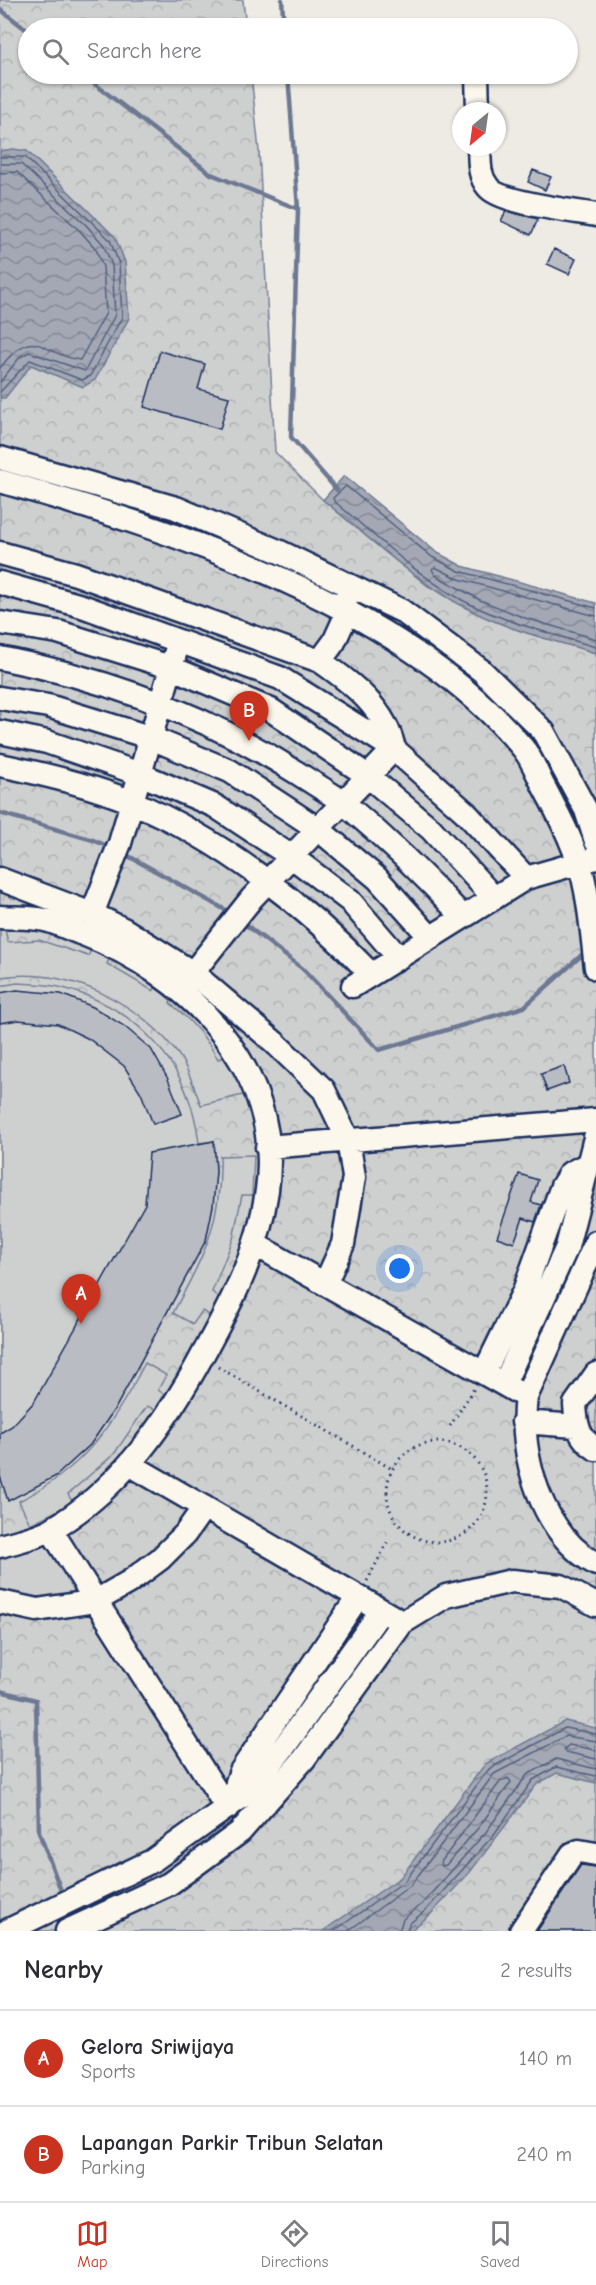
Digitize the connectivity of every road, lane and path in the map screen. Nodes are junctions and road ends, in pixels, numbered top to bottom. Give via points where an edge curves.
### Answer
1 (477, 84) edge
2 (478, 102) edge
3 (479, 156) edge
4 (596, 215) edge
5 (0, 458) edge
6 (0, 481) edge
7 (0, 553) edge
8 (0, 583) edge
9 (349, 585) junction
10 (343, 610) junction
11 (0, 623) edge
12 (180, 641) junction
13 (0, 658) edge
14 (320, 661) junction
15 (170, 667) junction
16 (0, 698) edge
17 (160, 701) junction
18 (0, 732) edge
19 (149, 737) junction
20 (394, 749) junction
21 (0, 765) edge
22 (140, 774) junction
23 (368, 776) junction
24 (132, 802) junction
25 (343, 803) junction
26 (318, 829) junction
27 (596, 841) edge
28 (292, 857) junction
29 (586, 860) edge
30 (526, 878) junction
31 (0, 879) edge
32 (268, 882) junction
33 (494, 898) junction
34 (92, 914) junction
35 (0, 917) edge
36 (464, 917) junction
37 (430, 937) junction
38 (121, 938) junction
39 (398, 957) junction
40 (596, 968) edge
41 (193, 973) junction
42 (179, 990) junction
43 (596, 1120) edge
44 (596, 1134) edge
45 (348, 1140) junction
46 (267, 1147) junction
47 (590, 1163) junction
48 (596, 1242) edge
49 (256, 1245) junction
50 (325, 1284) junction
51 (201, 1357) junction
52 (484, 1373) junction
53 (596, 1374) edge
54 (504, 1384) junction
55 (526, 1397) junction
56 (523, 1422) junction
57 (450, 1426) dead end
58 (576, 1426) junction
59 (596, 1449) edge
60 (131, 1465) junction
61 (392, 1469) junction
62 (204, 1507) junction
63 (51, 1530) junction
64 (388, 1541) dead end
65 (0, 1546) edge
66 (596, 1564) edge
67 (358, 1598) junction
68 (96, 1600) junction
69 (0, 1602) edge
70 (596, 1605) edge
71 (381, 1611) junction
72 (402, 1623) junction
73 (232, 1804) junction
74 (596, 1854) edge
75 (112, 1880) junction
76 (124, 1905) junction
77 (14, 1929) edge
78 (525, 1930) edge
79 (68, 1931) edge

1 - 2 street
3 - 4 street via 480,175 489,189 511,200
5 - 9 street via 176,508
6 - 10 street via 98,509 258,568
7 - 14 street via 76,574
8 - 12 street via 82,606
9 - 10 street
9 - 27 street via 411,618 482,671 543,730 586,810
10 - 14 street via 344,620
10 - 29 street via 395,640 469,693 524,748
11 - 15 street via 58,632
12 - 15 street
12 - 20 street via 280,678
13 - 17 street via 63,670
14 - 20 street via 374,706 391,734
15 - 17 street
15 - 23 street via 271,710
16 - 19 street via 48,706
17 - 19 street
17 - 25 street via 262,750
18 - 22 street via 47,742
19 - 22 street
19 - 26 street via 230,771
20 - 23 street
20 - 30 street via 465,812
21 - 24 street via 49,775
22 - 24 street
22 - 28 street via 215,806
23 - 25 street
23 - 33 street via 431,829
24 - 32 street via 201,838
24 - 34 street
25 - 26 street
25 - 36 street via 420,870
26 - 28 street
26 - 37 street via 377,878
28 - 32 street
28 - 39 street via 350,901
29 - 30 street
29 - 40 street
30 - 33 street
31 - 34 street
32 - 39 street via 331,933 362,980
32 - 41 street
33 - 36 street
34 - 38 street
35 - 38 street via 45,920
36 - 37 street
37 - 39 street
38 - 41 street
38 - 42 street
41 - 42 street
41 - 45 street via 324,1090
42 - 46 street via 219,1027 254,1084
43 - 45 street
44 - 47 street
45 - 46 street
45 - 50 street via 354,1177 342,1244
46 - 49 street via 268,1188
47 - 52 street via 570,1173 562,1186 524,1291
47 - 54 street via 567,1247
48 - 55 street
49 - 50 street
49 - 51 street via 228,1310
50 - 52 street
51 - 60 street
51 - 61 path
52 - 54 street
52 - 57 path
53 - 58 street via 575,1404
54 - 55 street
55 - 56 street
56 - 58 street
56 - 66 street via 529,1465 550,1517 582,1556
58 - 59 street via 585,1443
60 - 62 street
60 - 63 street
61 - 61 path via 400,1457 426,1443 458,1446 472,1455 488,1484 483,1515 473,1528 452,1540 427,1542 412,1536 390,1511 388,1482
62 - 67 street
62 - 68 street via 160,1559
63 - 65 street
63 - 68 street
64 - 67 path
67 - 71 street
67 - 73 street via 241,1771
68 - 69 street via 37,1610
68 - 73 street
70 - 72 street via 561,1586 512,1581 446,1596
71 - 72 street
71 - 73 street via 284,1747 247,1793
72 - 76 street via 304,1759 240,1832 168,1884
73 - 75 street via 152,1861
74 - 78 street via 572,1854
75 - 76 street
75 - 77 street
76 - 79 street

